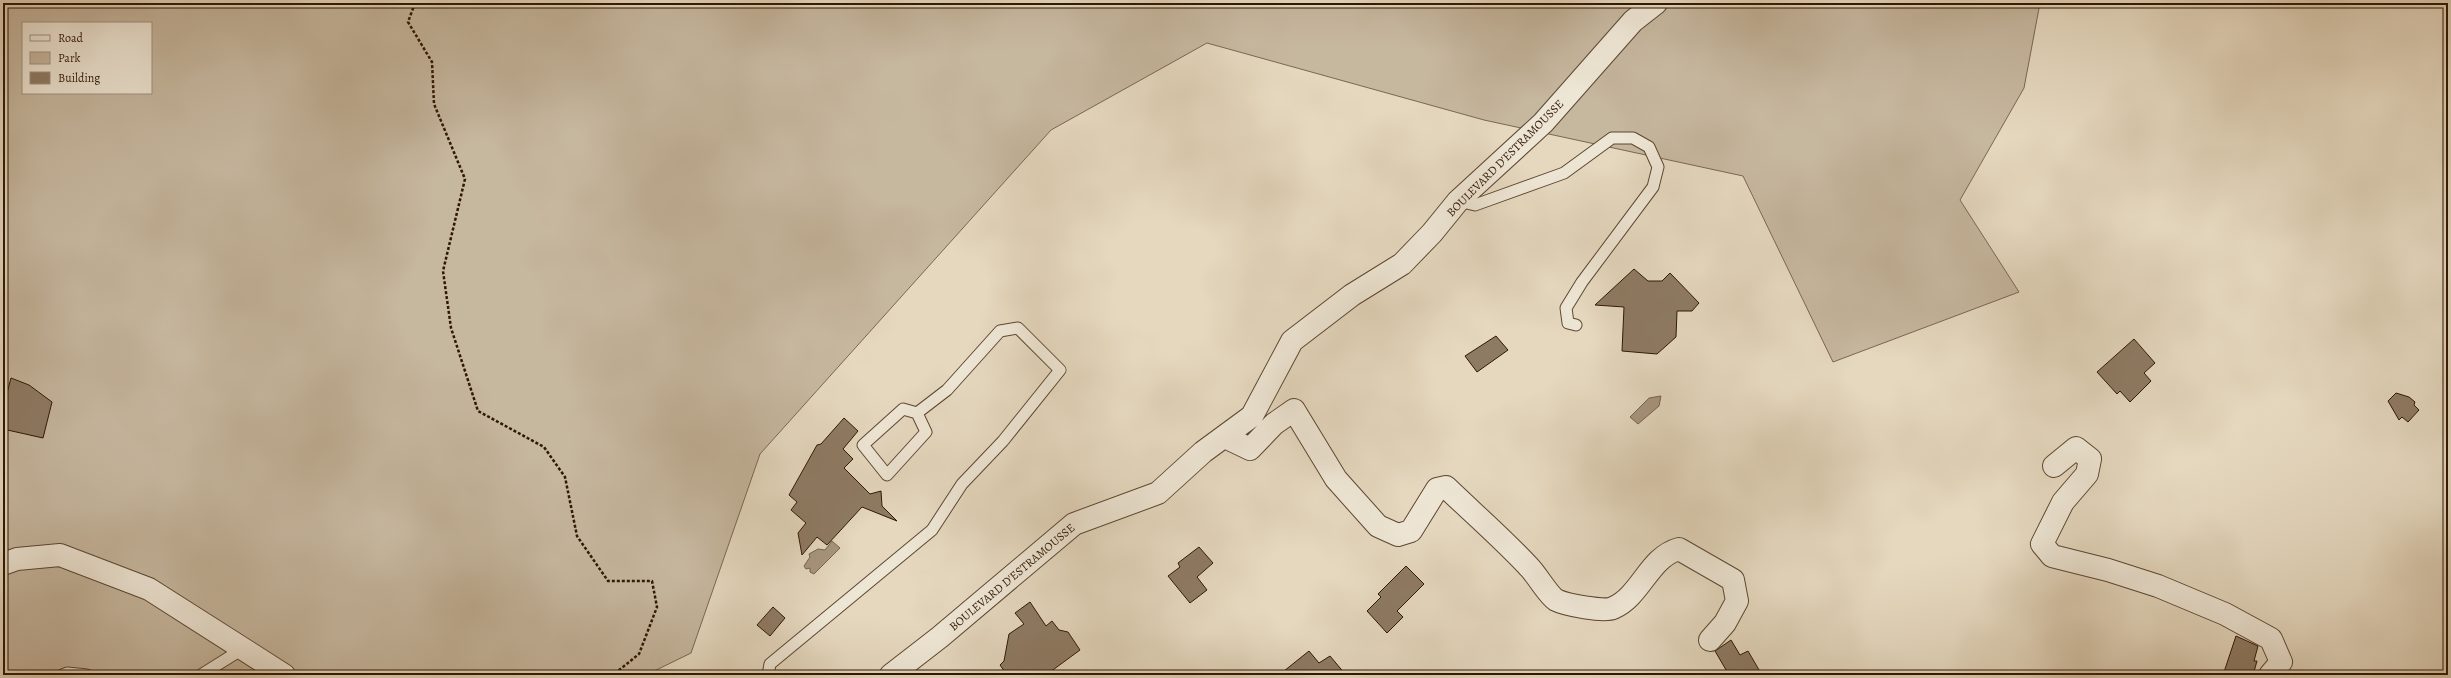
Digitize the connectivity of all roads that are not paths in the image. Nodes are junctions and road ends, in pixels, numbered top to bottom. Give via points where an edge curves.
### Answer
1 (1656, 3) edge
2 (1458, 201) junction
3 (1576, 325) dead end
4 (917, 413) junction
5 (1225, 437) junction
6 (2054, 466) dead end
7 (3, 564) edge
8 (1710, 640) dead end
9 (248, 651) junction
10 (897, 673) edge
11 (62, 675) edge
12 (87, 675) edge
13 (200, 675) edge
14 (284, 675) edge
15 (768, 675) edge
16 (2270, 675) edge

1 - 2 street, BOULEVARD D'ESTRAMOUSSE via 1633,21 1543,123
2 - 3 lane via 1475,205 1564,173 1612,138 1633,138 1649,147 1658,167 1653,187 1582,282 1566,308 1568,323
2 - 5 street, BOULEVARD D'ESTRAMOUSSE via 1402,264 1352,295 1292,341 1252,416
4 - 4 lane via 903,409 863,445 887,475 926,432
4 - 15 lane via 947,390 1000,331 1018,328 1060,370 1003,441 962,484 932,530 770,664
5 - 8 street via 1250,449 1274,424 1294,410 1336,479 1378,526 1398,535 1411,531 1437,489 1446,487 1530,567 1556,599 1587,608 1612,609 1635,592 1657,563 1671,551 1679,549 1733,580 1736,601 1725,623
5 - 10 street, BOULEVARD D'ESTRAMOUSSE via 1203,452 1158,493 1074,524
6 - 16 street via 2076,448 2090,458 2087,474 2064,502 2042,544 2052,556 2122,575 2225,614 2271,639 2281,662
7 - 9 street via 17,559 60,555 149,589
9 - 13 lane
9 - 14 street
11 - 12 lane

